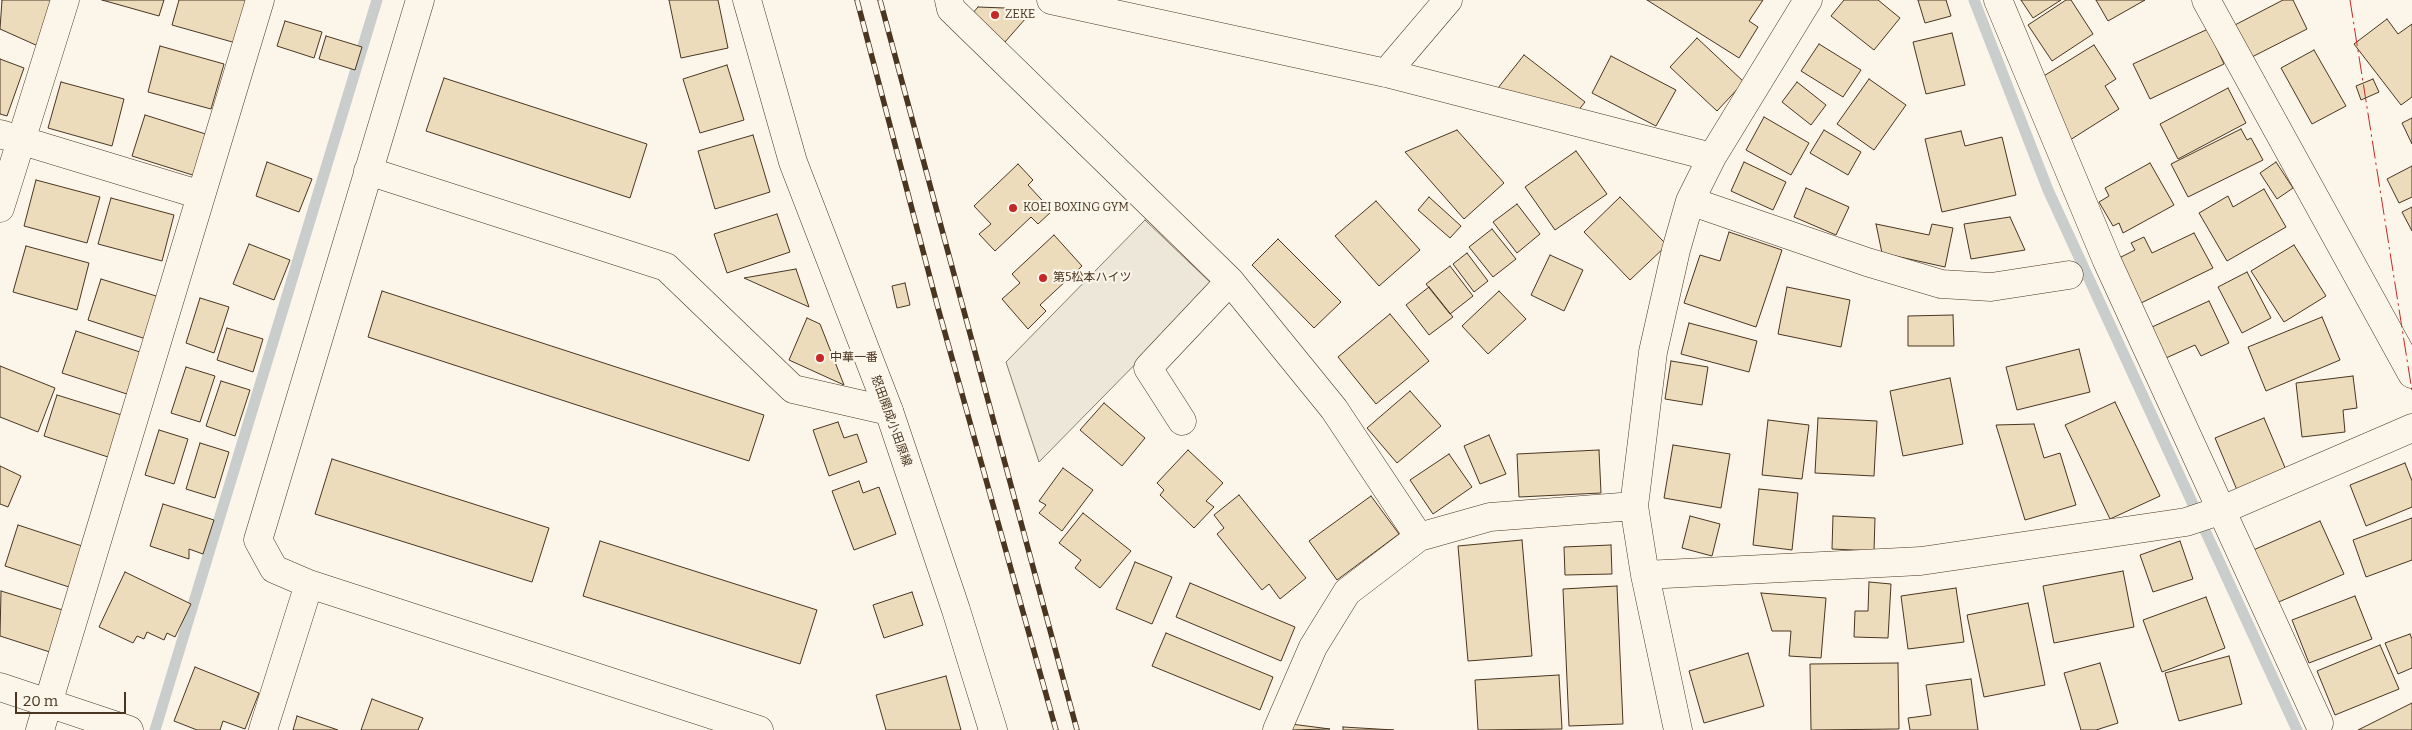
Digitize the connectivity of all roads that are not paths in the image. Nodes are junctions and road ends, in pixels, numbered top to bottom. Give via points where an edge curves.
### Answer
1 (65, 0) edge
2 (260, 0) edge
3 (420, 0) edge
4 (748, 0) edge
5 (949, 0) edge
6 (1051, 0) edge
7 (1448, 0) edge
8 (1808, 0) edge
9 (1998, 0) edge
10 (2206, 0) edge
11 (1386, 73) junction
12 (11, 137) edge
13 (1712, 157) junction
14 (368, 172) junction
15 (201, 195) junction
16 (1690, 201) junction
17 (0, 208) edge
18 (2069, 275) dead end
19 (1230, 281) junction
20 (2412, 374) edge
21 (889, 411) junction
22 (1182, 421) dead end
23 (2412, 428) edge
24 (1634, 506) junction
25 (2222, 510) junction
26 (1419, 537) junction
27 (1645, 575) junction
28 (309, 584) junction
29 (0, 687) edge
30 (48, 703) junction
31 (2318, 723) dead end
32 (40, 730) edge
33 (128, 730) edge
34 (263, 730) edge
35 (759, 730) edge
36 (992, 730) edge
37 (1277, 730) edge
38 (1678, 730) edge

1 - 12 street
2 - 15 street
3 - 14 street
4 - 21 street, 怒田開成小田原線 via 793,162
5 - 19 street via 952,9
6 - 11 street
7 - 11 street
8 - 13 street
9 - 25 street via 2107,261
10 - 20 street
11 - 13 street
12 - 15 street
12 - 17 street
13 - 16 street
14 - 21 street via 666,268 793,389
14 - 28 street via 258,540 274,569
15 - 30 street
16 - 18 street via 1941,284 1991,287
16 - 24 street via 1652,352
19 - 22 street via 1148,368
19 - 26 street via 1334,409
21 - 36 street, 怒田開成小田原線 via 956,610
23 - 25 street
24 - 26 street via 1490,517
24 - 27 street
25 - 27 street via 2186,522 1921,561
25 - 31 street
26 - 37 street via 1346,592 1313,647
27 - 38 street
28 - 34 street
28 - 35 street
29 - 30 street
30 - 32 street
30 - 33 street

